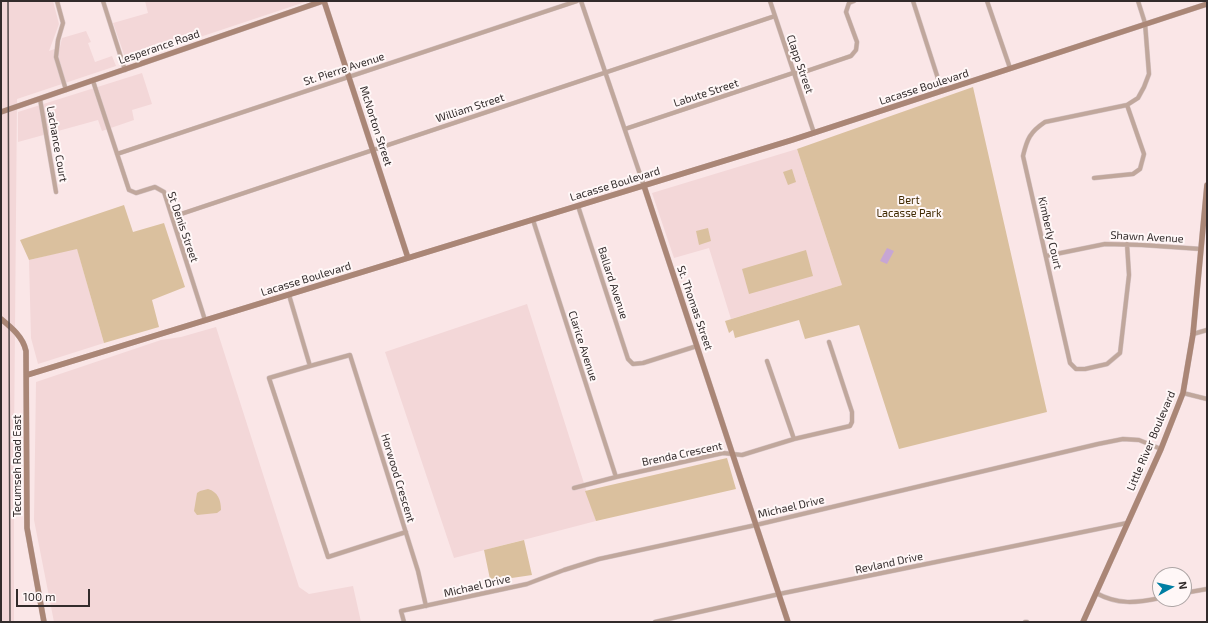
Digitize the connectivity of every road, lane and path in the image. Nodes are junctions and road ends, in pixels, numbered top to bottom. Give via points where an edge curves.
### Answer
1 (57, 1) edge
2 (102, 1) edge
3 (323, 1) edge
4 (577, 1) edge
5 (581, 1) edge
6 (770, 1) edge
7 (854, 1) edge
8 (914, 1) edge
9 (987, 1) edge
10 (1138, 1) edge
11 (1207, 4) edge
12 (774, 16) junction
13 (1145, 24) junction
14 (1010, 68) junction
15 (125, 70) junction
16 (605, 72) junction
17 (793, 73) junction
18 (349, 77) junction
19 (93, 81) junction
20 (66, 90) junction
21 (942, 91) junction
22 (40, 99) junction
23 (1127, 105) junction
24 (1, 112) edge
25 (625, 129) junction
26 (814, 133) junction
27 (373, 150) junction
28 (117, 154) junction
29 (1094, 178) dead end
30 (1207, 185) edge
31 (644, 186) junction
32 (56, 192) dead end
33 (578, 206) junction
34 (172, 217) junction
35 (533, 220) junction
36 (1127, 244) junction
37 (1200, 249) junction
38 (1046, 256) junction
39 (408, 258) junction
40 (289, 295) junction
41 (1, 319) edge
42 (205, 320) junction
43 (1207, 330) edge
44 (1193, 334) junction
45 (829, 342) dead end
46 (697, 346) junction
47 (767, 361) dead end
48 (310, 366) junction
49 (27, 375) junction
50 (1183, 393) junction
51 (1207, 399) edge
52 (794, 439) junction
53 (1161, 449) junction
54 (733, 454) junction
55 (616, 477) junction
56 (574, 488) dead end
57 (1127, 523) junction
58 (756, 525) junction
59 (406, 532) junction
60 (1207, 589) edge
61 (1192, 592) edge
62 (1096, 593) junction
63 (779, 595) junction
64 (1152, 599) edge
65 (426, 606) junction
66 (44, 622) edge
67 (404, 622) edge
68 (655, 622) edge
69 (788, 622) edge
70 (1083, 622) edge

1 - 20 street via 63,23 56,57
2 - 15 street
3 - 15 street, Lesperance Road
3 - 18 street, McNorton Street
4 - 18 street, St. Pierre Avenue
5 - 16 street, St. Thomas Street
6 - 12 street, Clapp Street
7 - 17 street, Labute Street via 849,2 846,12 857,42 856,50 851,56 801,73
8 - 21 street
9 - 14 street
10 - 13 street
11 - 13 street, Lacasse Boulevard
12 - 16 street, William Street
12 - 17 street, Clapp Street
13 - 14 street, Lacasse Boulevard
13 - 23 street via 1149,74 1138,98
14 - 21 street, Lacasse Boulevard
15 - 19 street, Lesperance Road
16 - 25 street, St. Thomas Street
16 - 27 street, William Street
17 - 25 street, Labute Street
17 - 26 street, Clapp Street
18 - 27 street, McNorton Street
18 - 28 street, St. Pierre Avenue
19 - 20 street, Lesperance Road
19 - 28 street, St Denis Street
20 - 22 street, Lesperance Road
21 - 26 street, Lacasse Boulevard
22 - 24 street, Lesperance Road
22 - 32 street, Lachance Court
23 - 29 street via 1144,154 1140,168 1133,174
23 - 38 street, Kimberly Court via 1045,122 1028,139 1022,156
25 - 31 street, St. Thomas Street
26 - 31 street, Lacasse Boulevard
27 - 34 street, William Street
27 - 39 street, McNorton Street
28 - 34 street, St Denis Street via 129,190 136,193 155,187 164,192
30 - 37 street, Little River Boulevard
31 - 33 street, Lacasse Boulevard
31 - 46 street, St. Thomas Street
33 - 35 street, Lacasse Boulevard
33 - 46 street, Ballard Avenue via 628,358 633,364
34 - 42 street, St Denis Street
35 - 39 street, Lacasse Boulevard
35 - 55 street, Clarice Avenue
36 - 37 street, Shawn Avenue
36 - 38 street, Shawn Avenue via 1105,244
36 - 38 street, Kimberly Court via 1129,275 1120,353 1107,364 1085,369 1076,369 1070,363
37 - 44 street, Little River Boulevard
39 - 40 street, Lacasse Boulevard
40 - 42 street, Lacasse Boulevard
40 - 48 street
41 - 49 street, Tecumseh Road East via 23,342
42 - 49 street, Lacasse Boulevard
43 - 44 street
44 - 50 street, Little River Boulevard
45 - 52 street, Brenda Crescent via 852,412 852,422 845,428
46 - 54 street, St. Thomas Street
47 - 52 street
48 - 59 street, Horwood Crescent via 350,355
48 - 59 street, Horwood Crescent via 269,378 328,557
49 - 66 street, Tecumseh Road East via 27,528
50 - 51 street
50 - 53 street, Little River Boulevard
52 - 54 street, Brenda Crescent via 742,455
53 - 57 street, Little River Boulevard
53 - 58 street, Michael Drive via 1139,440 1123,439
54 - 55 street, Brenda Crescent
54 - 58 street, St. Thomas Street
55 - 56 street, Brenda Crescent
57 - 62 street, Little River Boulevard
57 - 63 street, Revland Drive
58 - 63 street, St. Thomas Street
58 - 65 street, Michael Drive via 599,559 527,584
59 - 65 street
60 - 61 street
62 - 64 street via 1119,602
62 - 70 street, Little River Boulevard
63 - 68 street, Revland Drive
63 - 69 street, St. Thomas Street
65 - 67 street, Michael Drive via 401,611

